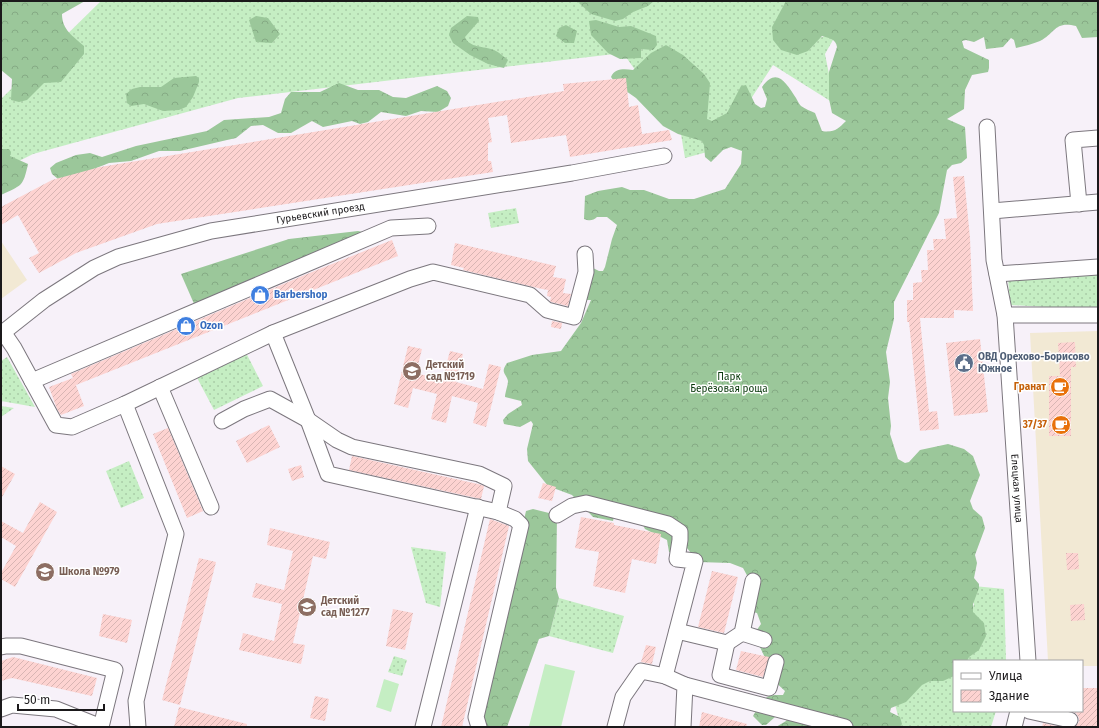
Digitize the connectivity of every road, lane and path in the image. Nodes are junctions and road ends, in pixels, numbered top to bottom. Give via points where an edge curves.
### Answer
1 (987, 126) dead end
2 (1098, 138) edge
3 (664, 156) dead end
4 (1098, 202) edge
5 (1079, 204) junction
6 (992, 211) junction
7 (428, 226) dead end
8 (585, 254) dead end
9 (1098, 267) edge
10 (997, 274) junction
11 (1005, 315) junction
12 (1098, 315) edge
13 (2, 333) edge
14 (273, 333) junction
15 (32, 381) junction
16 (160, 388) junction
17 (125, 404) junction
18 (308, 420) junction
19 (222, 421) dead end
20 (211, 506) dead end
21 (478, 507) junction
22 (498, 512) junction
23 (557, 515) dead end
24 (753, 582) dead end
25 (677, 631) junction
26 (742, 633) junction
27 (764, 640) dead end
28 (727, 643) junction
29 (1, 647) edge
30 (1028, 660) edge
31 (776, 662) dead end
32 (665, 676) junction
33 (685, 685) junction
34 (5, 707) edge
35 (1018, 712) edge
36 (1034, 712) edge
37 (1070, 720) dead end
38 (66, 721) edge
39 (101, 727) edge
40 (138, 727) edge
41 (423, 727) edge
42 (479, 727) edge
43 (615, 727) edge
44 (683, 727) edge
45 (845, 727) edge
46 (1014, 727) edge

1 - 6 street, Елецкая улица
2 - 5 street via 1073,140
3 - 13 street, Гурьевский проезд via 211,231 118,257 94,268 44,300
4 - 5 street
5 - 6 street
6 - 10 street, Елецкая улица
7 - 15 street via 391,228
8 - 14 street via 586,272 574,317 546,310 530,296 432,272
9 - 10 street
10 - 11 street, Елецкая улица
11 - 12 street
11 - 30 street, Елецкая улица
13 - 15 street via 14,348
14 - 16 street
14 - 18 street
15 - 17 street via 56,425 72,427
16 - 17 street
16 - 20 street
17 - 40 street via 176,534 136,701
18 - 19 street via 270,399
18 - 21 street via 328,474
18 - 22 street via 352,447 479,474 504,486
21 - 22 street
21 - 41 street
22 - 42 street via 515,519 521,525 476,718
23 - 25 street via 572,506 586,502 668,524 680,532 677,559 695,561
24 - 26 street
25 - 28 street
25 - 32 street
26 - 27 street
26 - 28 street
28 - 31 street via 720,675 769,688
29 - 39 street via 20,646 116,670
32 - 33 street
32 - 43 street via 641,671 623,697
33 - 44 street
33 - 45 street
34 - 38 street via 56,710
35 - 46 street
36 - 37 street
38 - 39 street

